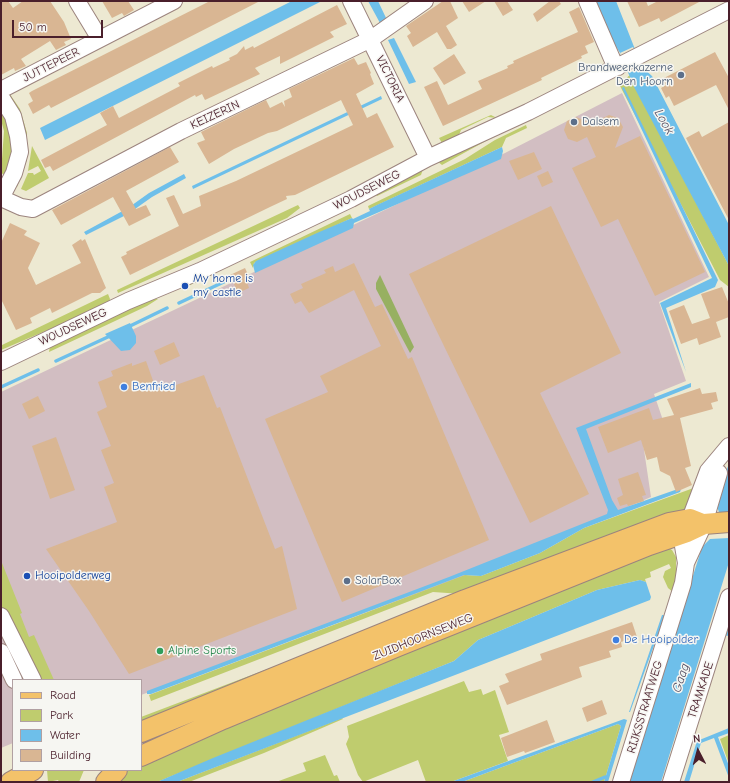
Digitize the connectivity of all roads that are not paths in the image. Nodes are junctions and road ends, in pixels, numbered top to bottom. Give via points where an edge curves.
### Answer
1 (77, 1) edge
2 (174, 1) edge
3 (351, 1) edge
4 (425, 1) edge
5 (587, 1) edge
6 (729, 10) edge
7 (100, 39) junction
8 (371, 39) junction
9 (627, 63) junction
10 (1, 90) edge
11 (1, 97) edge
12 (428, 158) junction
13 (1, 198) edge
14 (1, 362) edge
15 (727, 450) edge
16 (704, 524) edge
17 (729, 597) edge
18 (1, 616) edge
19 (1, 652) edge
20 (14, 679) edge
21 (33, 679) edge
22 (142, 732) edge
23 (142, 755) edge
24 (14, 771) edge
25 (31, 771) edge
26 (33, 771) edge
27 (1, 777) edge
28 (11, 782) edge
29 (34, 782) edge
30 (621, 782) edge
31 (671, 782) edge

1 - 7 street
2 - 7 street, JUTTEPEER
3 - 8 street, VICTORIA
4 - 8 street, KEIZERIN
5 - 9 street via 613,61
6 - 9 street, WOUDSEWEG
7 - 10 street, JUTTEPEER
8 - 12 street, VICTORIA
8 - 13 street, KEIZERIN via 182,131 33,209 21,208
9 - 12 street, WOUDSEWEG
11 - 13 street via 12,116 20,152 14,172
12 - 14 street, WOUDSEWEG via 200,271
15 - 16 street, RIJKSSTRAATWEG via 708,471
16 - 22 main road, ZUIDHOORNSEWEG via 669,523 465,600
16 - 23 main road, ZUIDHOORNSEWEG via 398,646
16 - 30 street, RIJKSSTRAATWEG via 684,546 684,583
17 - 31 street, TRAMKADE
18 - 21 street
19 - 20 street
24 - 27 main road
25 - 28 main road
26 - 29 main road

